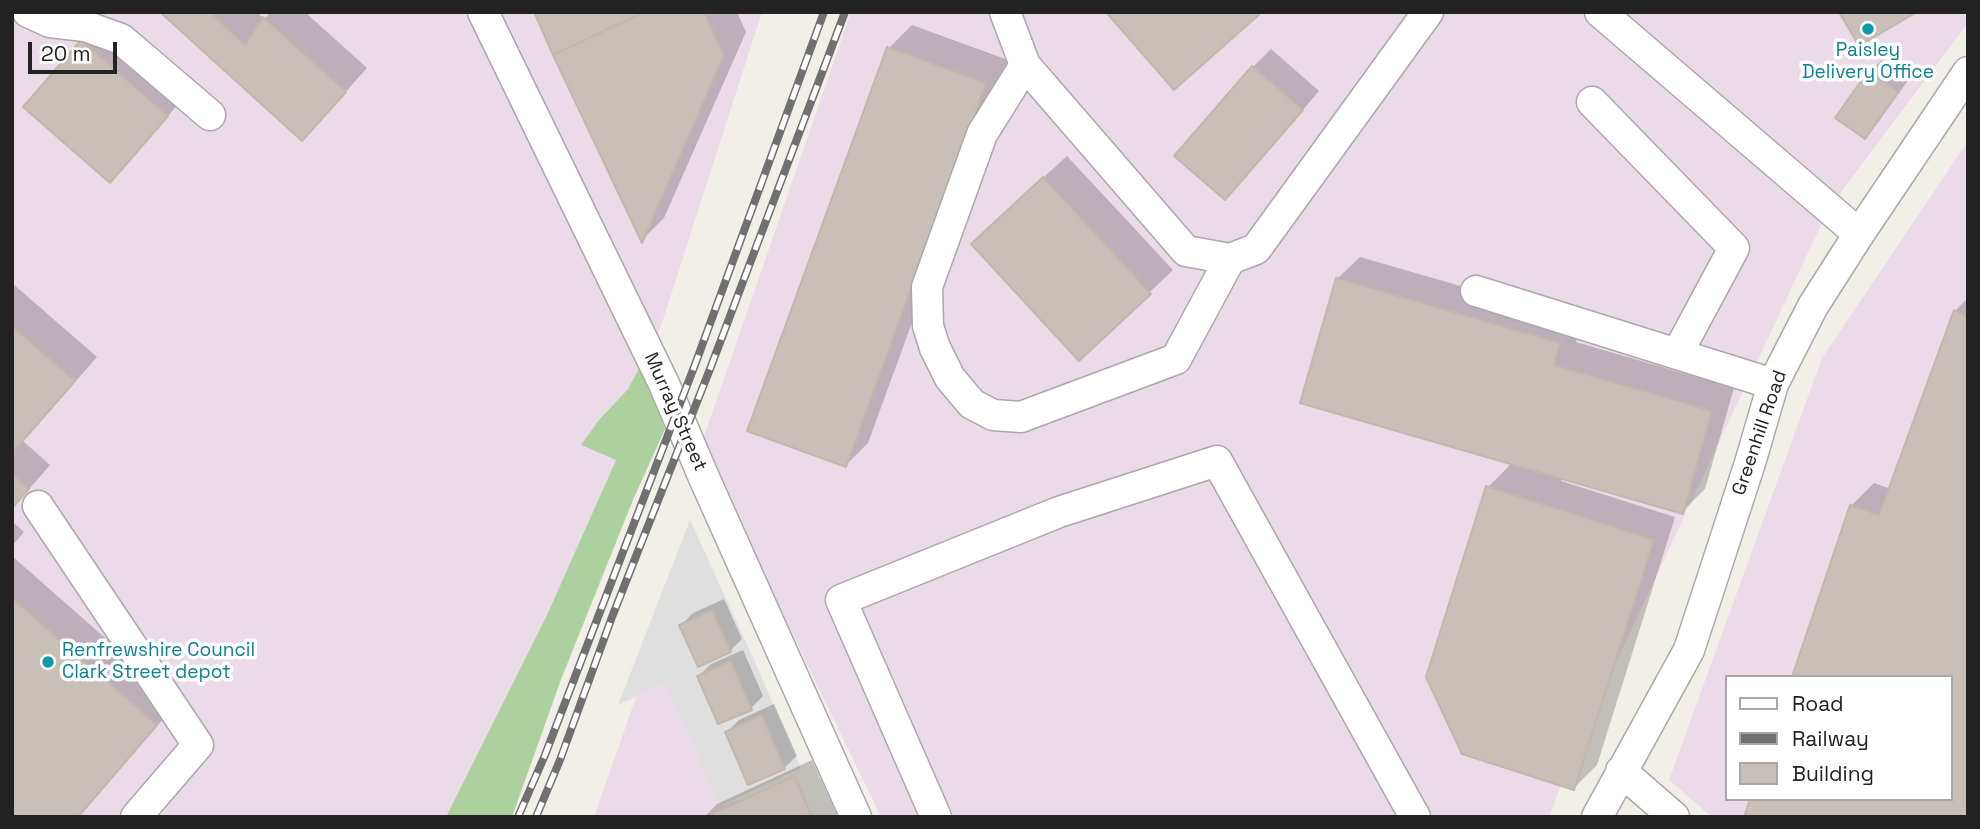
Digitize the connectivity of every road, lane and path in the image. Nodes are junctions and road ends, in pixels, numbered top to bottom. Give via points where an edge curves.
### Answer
1 (28, 12) edge
2 (483, 12) edge
3 (1005, 12) edge
4 (1428, 12) edge
5 (1600, 12) edge
6 (1025, 65) junction
7 (1968, 72) edge
8 (1592, 102) dead end
9 (211, 115) dead end
10 (1859, 234) junction
11 (1230, 260) junction
12 (1476, 291) dead end
13 (1676, 354) junction
14 (1773, 384) junction
15 (38, 506) dead end
16 (1621, 771) junction
17 (136, 817) edge
18 (856, 817) edge
19 (936, 817) edge
20 (1415, 817) edge
21 (1597, 817) edge
22 (1674, 817) edge

1 - 9 street via 50,22 85,26 121,38
2 - 18 street, Murray Street via 664,384
3 - 6 street
4 - 11 street via 1256,249
5 - 10 street
6 - 11 street via 1185,251
6 - 11 street via 982,134 927,287 928,326 935,348 950,378 972,404 993,415 1021,417 1176,359
7 - 10 street, Greenhill Road
8 - 13 street via 1734,248
10 - 14 street, Greenhill Road via 1813,306
12 - 13 street
13 - 14 street
14 - 16 street, Greenhill Road via 1689,650
15 - 17 street via 198,745
16 - 21 street, Greenhill Road
16 - 22 street
19 - 20 street via 841,600 1059,512 1217,461

